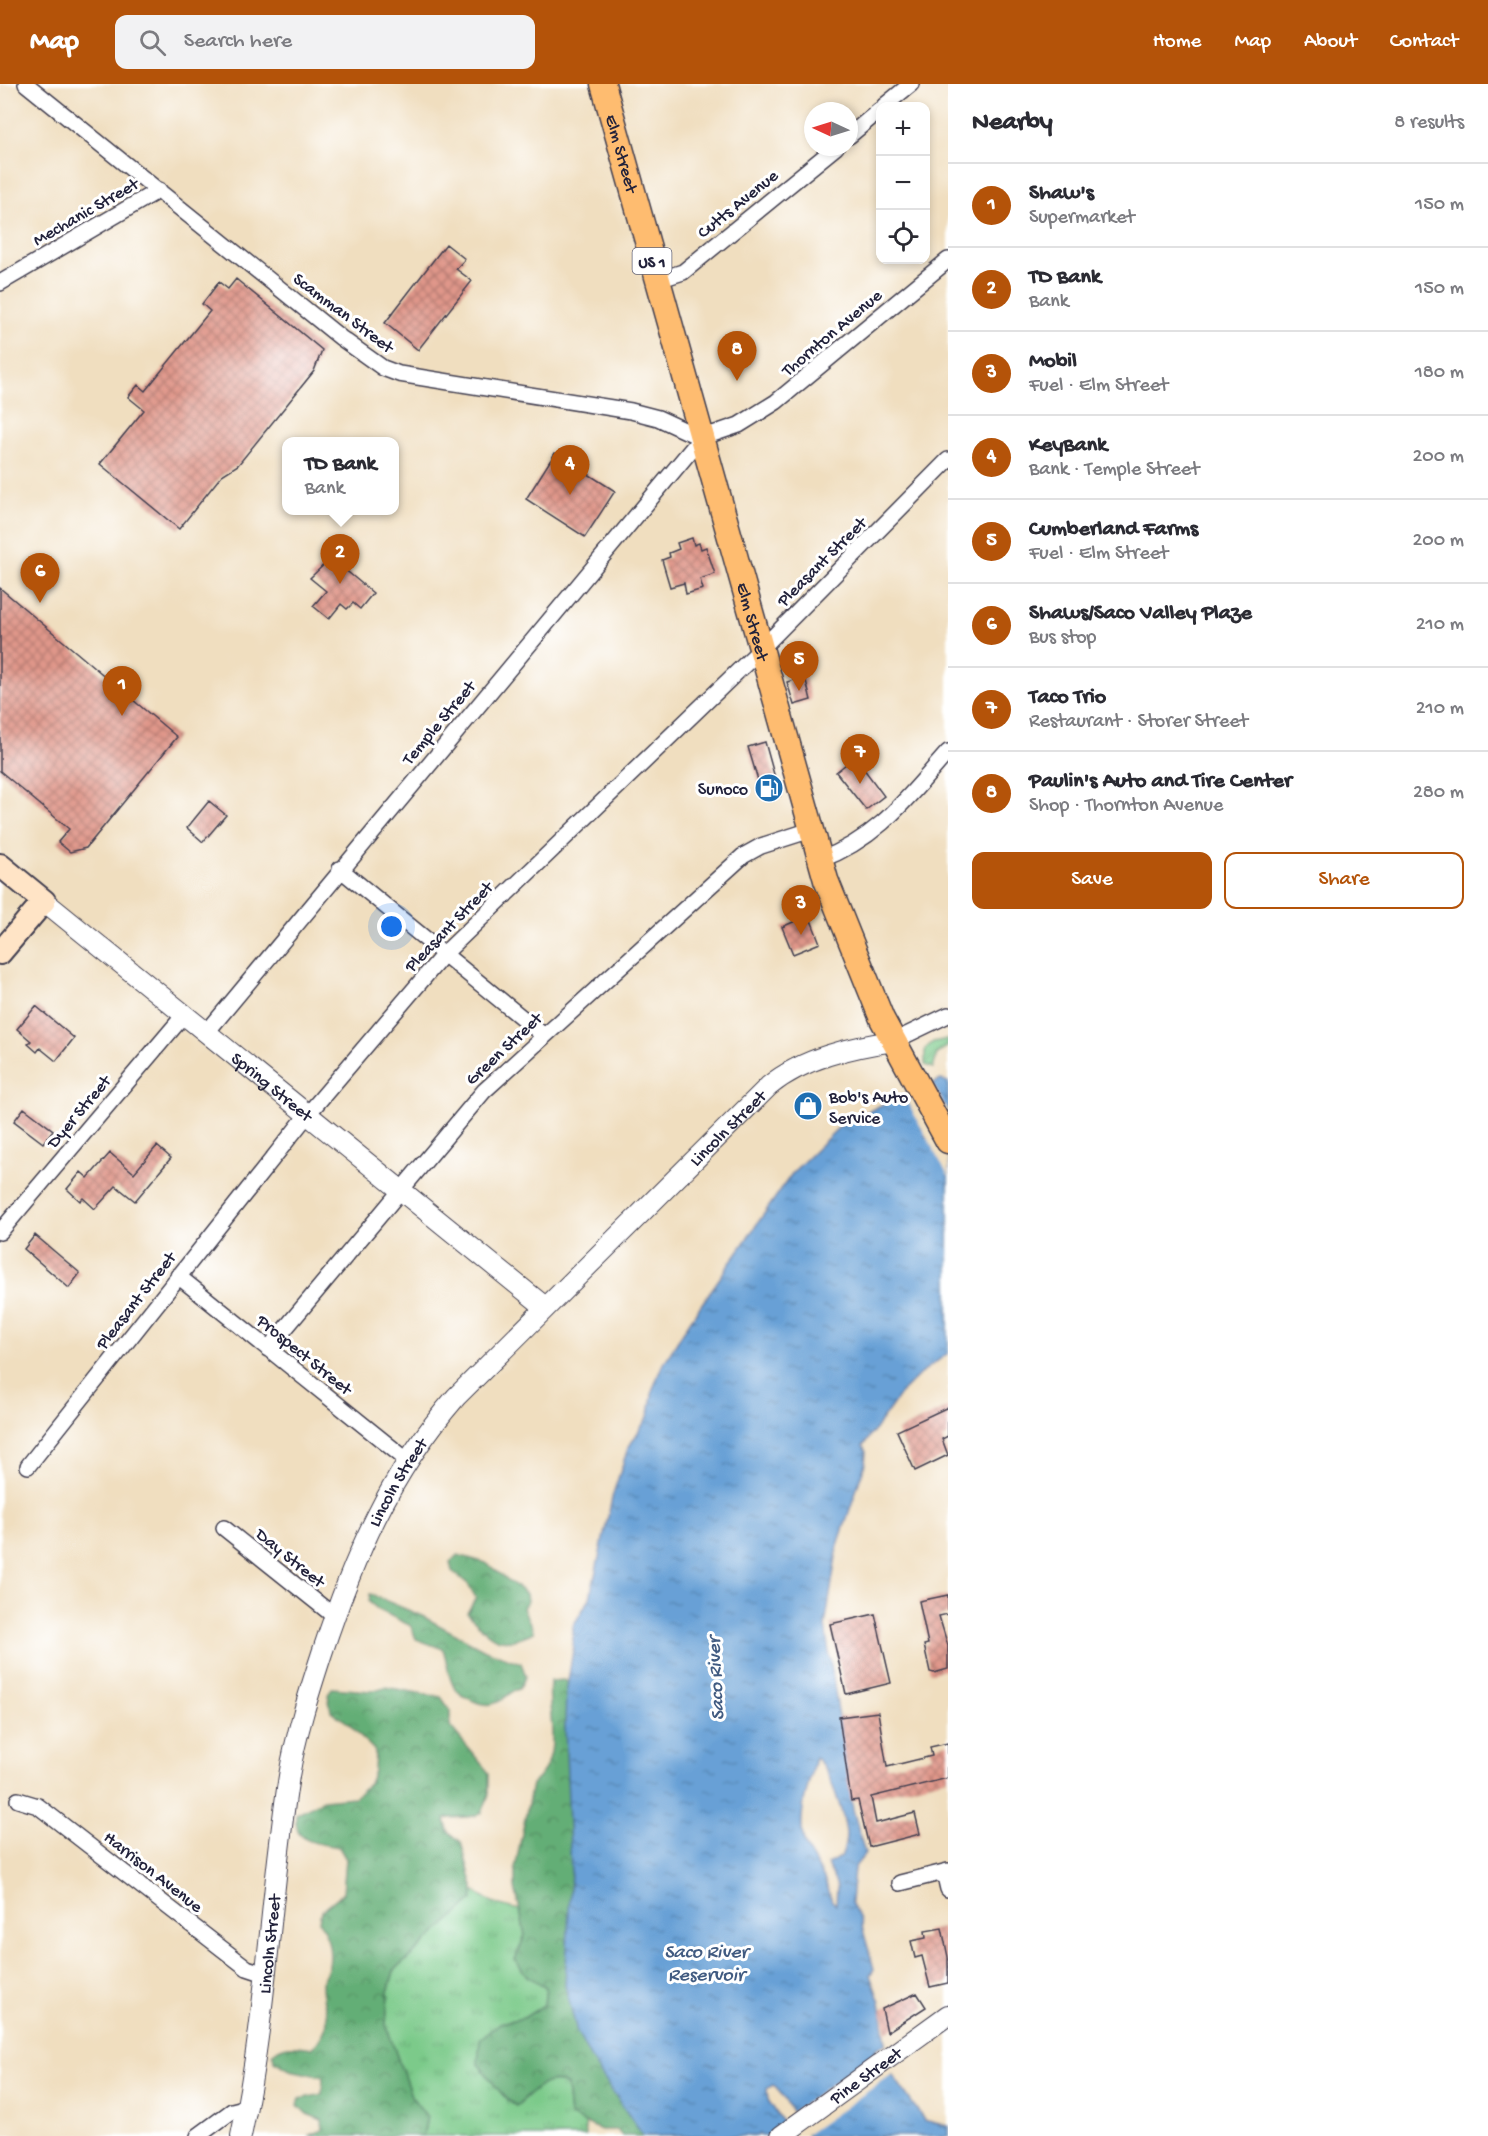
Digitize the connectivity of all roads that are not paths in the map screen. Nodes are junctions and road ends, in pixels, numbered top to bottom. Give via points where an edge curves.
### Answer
1 (26, 84) edge
2 (603, 84) edge
3 (911, 84) edge
4 (889, 102) edge
5 (876, 113) edge
6 (858, 128) edge
7 (825, 156) edge
8 (159, 190) junction
9 (948, 260) edge
10 (658, 280) junction
11 (0, 283) edge
12 (701, 438) junction
13 (948, 460) edge
14 (760, 650) junction
15 (948, 752) edge
16 (811, 830) junction
17 (820, 860) junction
18 (0, 865) edge
19 (340, 869) junction
20 (44, 901) junction
21 (0, 953) edge
22 (445, 953) junction
23 (185, 1014) junction
24 (948, 1015) edge
25 (207, 1032) junction
26 (543, 1035) junction
27 (894, 1041) junction
28 (308, 1114) junction
29 (948, 1141) edge
30 (399, 1190) junction
31 (0, 1232) edge
32 (178, 1276) junction
33 (545, 1307) junction
34 (268, 1349) junction
35 (408, 1461) junction
36 (28, 1467) dead end
37 (224, 1528) dead end
38 (334, 1616) junction
39 (18, 1800) dead end
40 (946, 1871) edge
41 (900, 1883) dead end
42 (948, 1889) edge
43 (266, 1974) junction
44 (948, 2015) edge
45 (248, 2107) junction
46 (198, 2136) edge
47 (242, 2136) edge
48 (781, 2136) edge

1 - 8 street, Scamman Street
2 - 10 main road, Elm Street / US 1
3 - 4 street
5 - 6 street
7 - 10 street, Cutts Avenue via 683,272
8 - 11 street, Mechanic Street
8 - 12 street, Scamman Street via 383,368 424,380 631,411 658,418
9 - 12 street, Thornton Avenue via 776,402 739,425
10 - 12 main road, Elm Street / US 1
12 - 14 main road, Elm Street / US 1
12 - 19 street, Temple Street
13 - 14 street, Pleasant Street
14 - 16 main road, Elm Street / US 1
14 - 22 street, Pleasant Street
15 - 17 street via 879,827 851,848
16 - 17 main road, Elm Street / US 1
16 - 26 street, Green Street via 743,856
17 - 27 main road, Elm Street / US 1 via 846,936
18 - 20 main road, Spring Street
19 - 22 street
19 - 25 street, Temple Street
20 - 21 main road
20 - 23 street, Spring Street
22 - 26 street
22 - 28 street, Pleasant Street
23 - 25 street, Spring Street
23 - 31 street, Dyer Street
24 - 27 street
25 - 28 street, Spring Street
26 - 30 street, Green Street via 479,1096
27 - 29 main road, Elm Street / US 1
27 - 33 street, Lincoln Street via 869,1044 812,1061 777,1080
28 - 30 street, Spring Street
28 - 32 street, Pleasant Street
30 - 33 street, Spring Street
30 - 34 street, Green Street
32 - 34 street, Prospect Street
32 - 36 street, Pleasant Street
33 - 35 street, Lincoln Street via 456,1397
34 - 35 street, Prospect Street
35 - 38 street, Lincoln Street via 363,1542
37 - 38 street, Day Street
38 - 43 street, Lincoln Street via 292,1762
39 - 43 street, Harrison Avenue via 38,1806 247,1968
40 - 41 street
40 - 42 street
43 - 45 street, Lincoln Street
44 - 48 street, Pine Street
45 - 46 street via 232,2111
45 - 47 street, Lincoln Street

